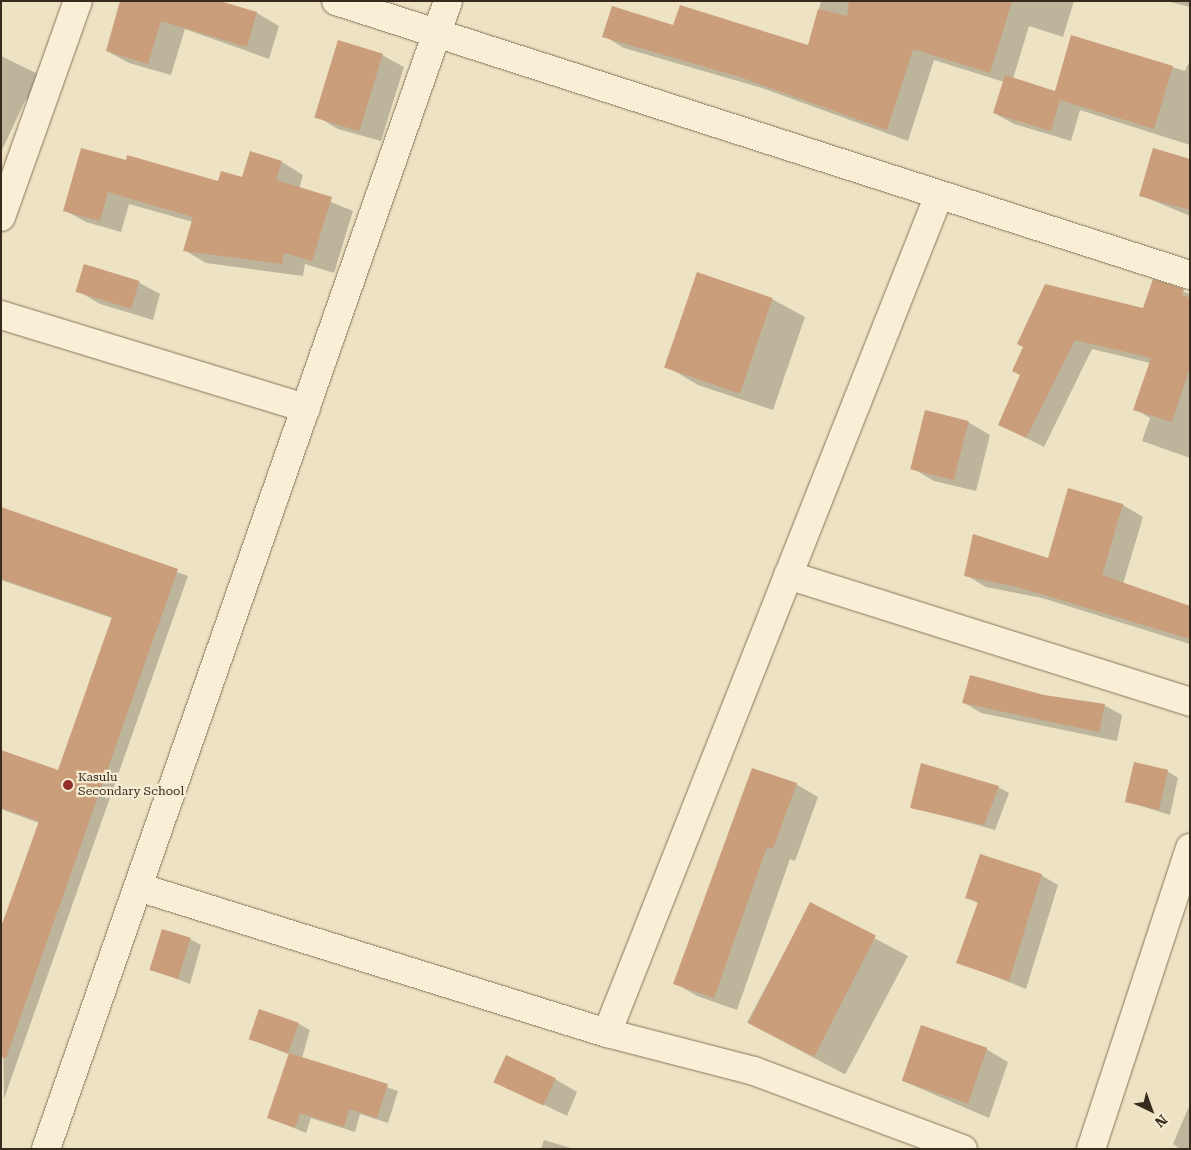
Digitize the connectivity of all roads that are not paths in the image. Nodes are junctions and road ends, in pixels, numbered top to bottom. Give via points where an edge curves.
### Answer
1 (78, 1) edge
2 (336, 1) edge
3 (448, 1) edge
4 (437, 34) junction
5 (939, 195) junction
6 (1, 217) edge
7 (1190, 275) edge
8 (1, 314) edge
9 (306, 408) junction
10 (788, 575) junction
11 (1190, 702) edge
12 (1190, 848) edge
13 (138, 887) junction
14 (607, 1033) junction
15 (46, 1149) edge
16 (962, 1149) edge
17 (1091, 1149) edge

1 - 6 street
2 - 4 street
3 - 4 street
4 - 5 street
4 - 9 street
5 - 7 street
5 - 10 street
8 - 9 street
9 - 13 street
10 - 11 street
10 - 14 street
12 - 17 street
13 - 14 street
13 - 15 street
14 - 16 street via 754,1070

